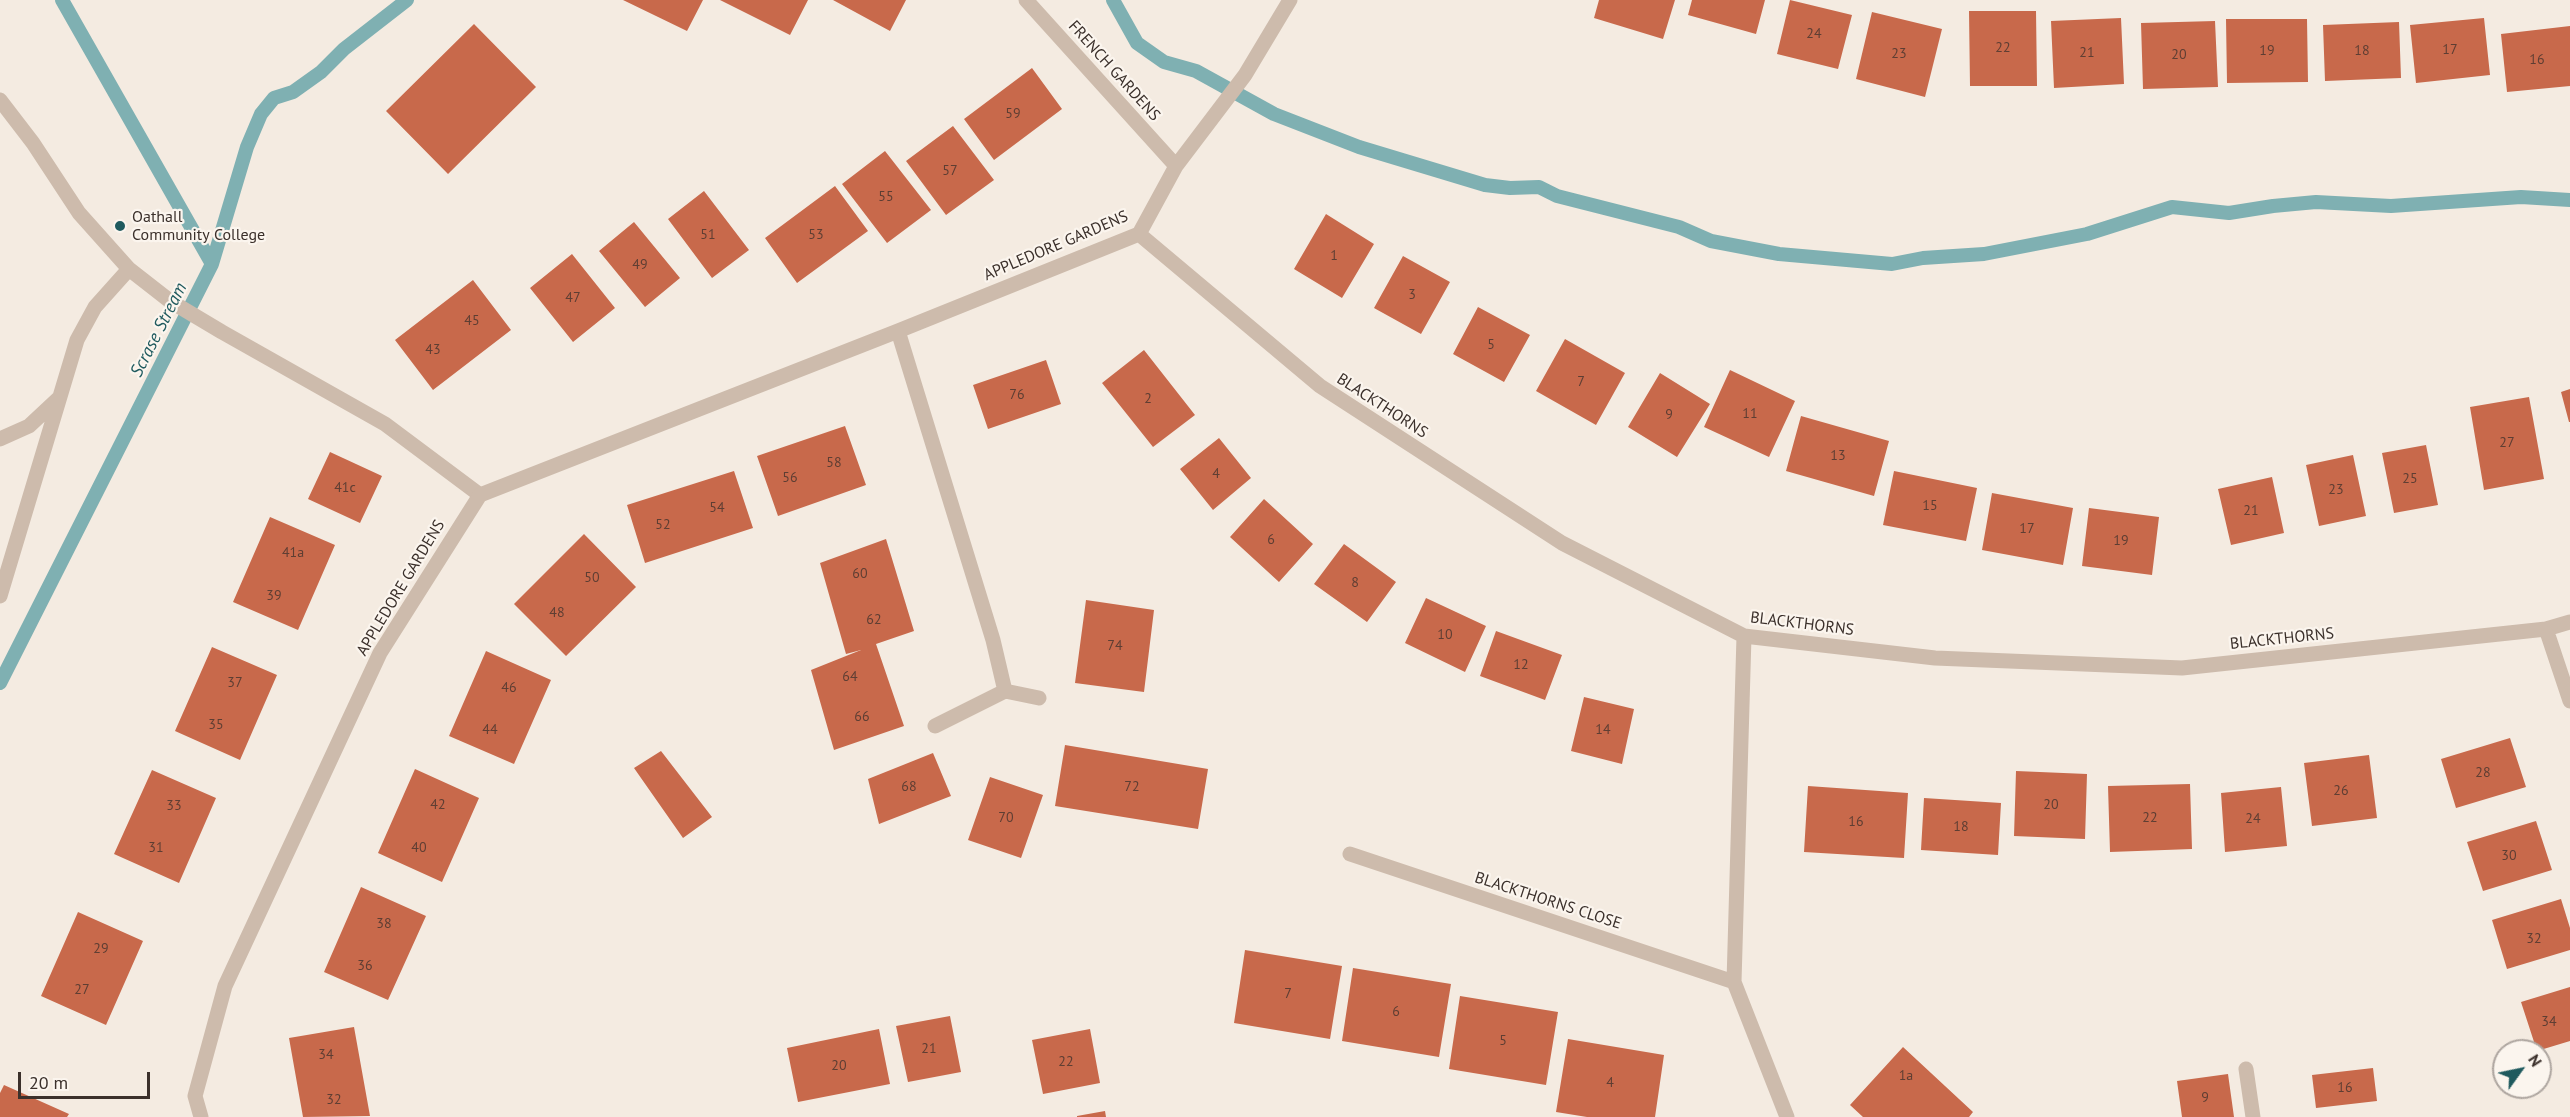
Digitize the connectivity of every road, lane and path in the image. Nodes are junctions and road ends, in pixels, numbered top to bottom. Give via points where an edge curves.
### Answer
1 (1026, 0) edge
2 (1290, 0) edge
3 (0, 100) edge
4 (1176, 166) junction
5 (1139, 234) junction
6 (129, 269) junction
7 (898, 332) junction
8 (59, 398) junction
9 (0, 439) edge
10 (480, 495) junction
11 (0, 596) edge
12 (2570, 622) edge
13 (2546, 629) junction
14 (1744, 636) junction
15 (1005, 690) junction
16 (1039, 698) dead end
17 (2570, 702) edge
18 (935, 726) dead end
19 (1350, 854) dead end
20 (1734, 982) junction
21 (2246, 1069) dead end
22 (201, 1117) edge
23 (1787, 1117) edge
24 (2253, 1117) edge

1 - 4 street, FRENCH GARDENS
2 - 4 street, APPLEDORE GARDENS via 1245,75
3 - 6 street via 79,213
4 - 5 street, APPLEDORE GARDENS
5 - 7 street, APPLEDORE GARDENS
5 - 14 street, BLACKTHORNS via 1320,386 1562,543
6 - 8 street via 90,313
6 - 10 street via 170,301 385,424
7 - 10 street, APPLEDORE GARDENS
7 - 15 street
8 - 9 street via 29,426
8 - 11 street
10 - 22 street, APPLEDORE GARDENS via 380,653 225,986 195,1096
12 - 13 street, BLACKTHORNS
13 - 14 street, BLACKTHORNS via 2182,668 1935,658
13 - 17 street
14 - 20 street
15 - 16 street
15 - 18 street
19 - 20 street, BLACKTHORNS CLOSE
20 - 23 street
21 - 24 street

